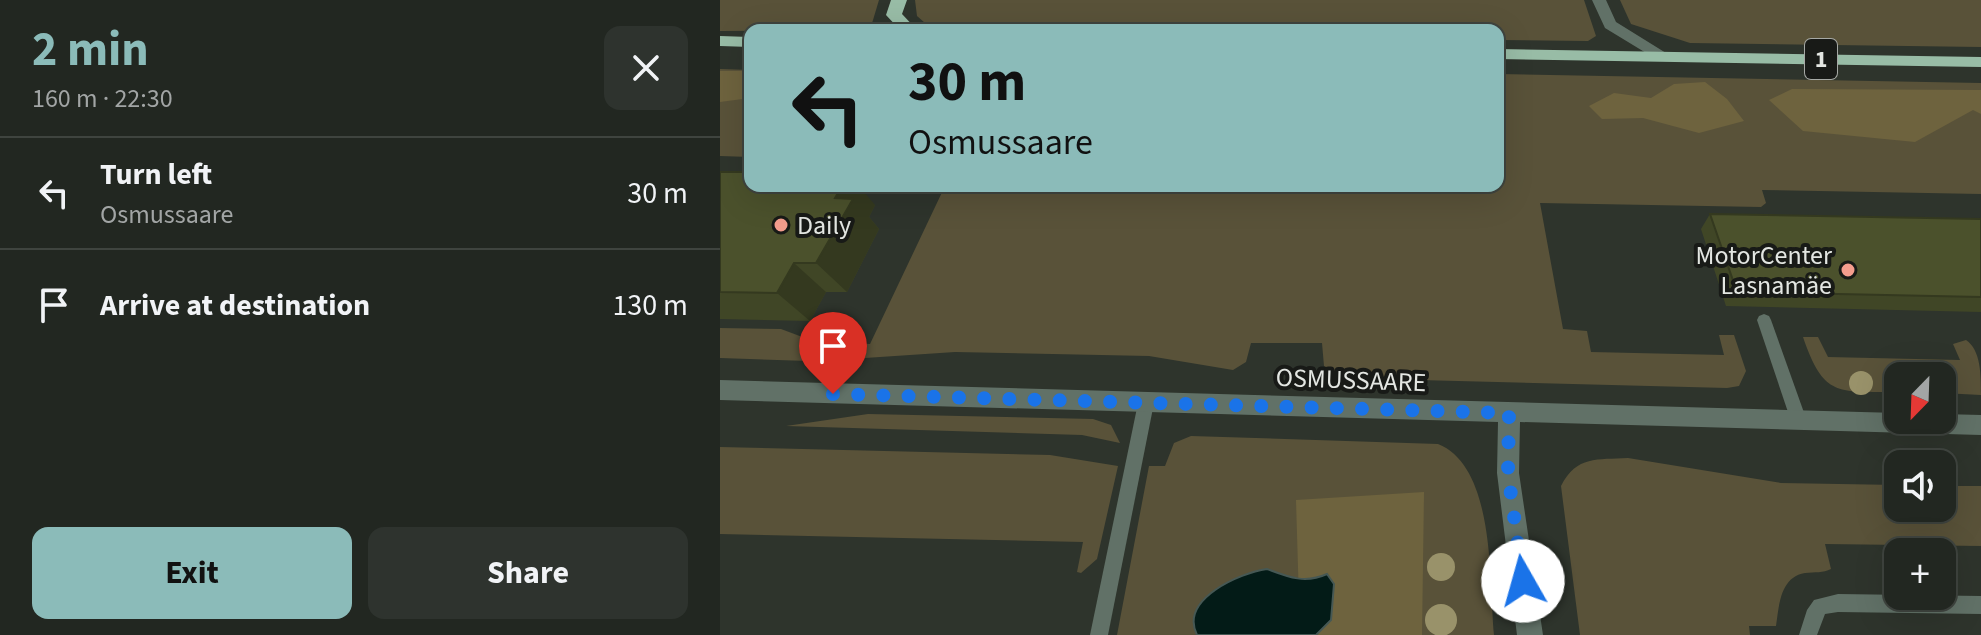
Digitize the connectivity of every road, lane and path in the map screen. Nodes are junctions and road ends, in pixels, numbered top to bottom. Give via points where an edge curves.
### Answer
1 (899, 0) edge
2 (1599, 0) edge
3 (903, 24) edge
4 (1504, 54) edge
5 (1661, 56) junction
6 (1981, 62) edge
7 (1764, 320) dead end
8 (720, 390) edge
9 (1146, 403) junction
10 (1509, 413) junction
11 (1799, 421) junction
12 (1981, 425) edge
13 (1981, 605) edge
14 (1099, 635) edge
15 (1530, 635) edge
16 (1808, 635) edge

1 - 3 highway via 894,15
2 - 5 street via 1610,25
4 - 5 highway, 1
5 - 6 highway, 1
7 - 11 lane
8 - 9 street, OSMUSSAARE
9 - 10 street, OSMUSSAARE
9 - 14 lane
10 - 11 street, OSMUSSAARE
10 - 15 street via 1508,473
11 - 12 street, OSMUSSAARE
13 - 16 lane via 1820,606

